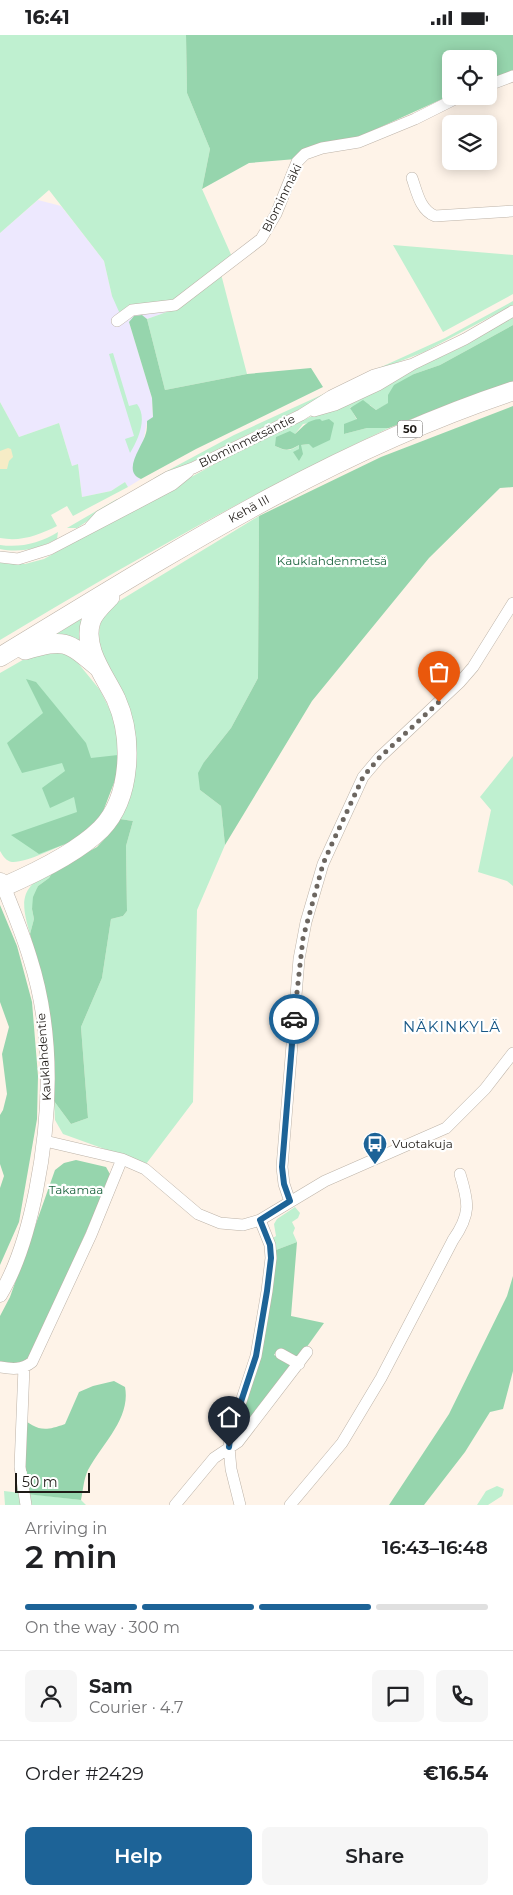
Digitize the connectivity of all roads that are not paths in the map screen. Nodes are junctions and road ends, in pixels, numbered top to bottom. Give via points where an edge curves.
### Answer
1 (513, 76) edge
2 (497, 82) edge
3 (443, 105) edge
4 (412, 178) dead end
5 (513, 211) edge
6 (513, 311) edge
7 (117, 321) dead end
8 (513, 391) edge
9 (0, 557) edge
10 (124, 582) junction
11 (513, 603) edge
12 (1, 653) edge
13 (99, 668) junction
14 (1, 882) edge
15 (513, 1053) edge
16 (45, 1141) junction
17 (122, 1159) junction
18 (460, 1174) dead end
19 (290, 1201) junction
20 (260, 1220) junction
21 (0, 1295) edge
22 (308, 1352) dead end
23 (281, 1353) dead end
24 (299, 1364) junction
25 (0, 1367) edge
26 (24, 1367) junction
27 (229, 1447) junction
28 (26, 1505) edge
29 (175, 1505) edge
30 (240, 1505) edge
31 (290, 1505) edge

1 - 2 street
3 - 7 street, Blominmäki via 359,142 305,154 297,162 276,214 261,239 175,305 132,310
4 - 5 street via 421,203 428,213 435,216
6 - 9 street, Blominmetsäntie via 458,343 413,364 374,375 301,415 168,477 50,549 18,559
8 - 10 highway, Kehä III / 50 via 400,433 310,475
10 - 12 highway, Kehä III / 50
10 - 13 highway via 91,620 89,633
11 - 19 street via 473,667 363,777 323,864 299,959 282,1167
12 - 13 highway via 62,642 78,650
13 - 14 highway via 123,721 127,756 120,794 103,827 85,843
14 - 16 street, Kauklahdentie via 31,959 43,1020 48,1103
15 - 19 street via 485,1089 446,1128 325,1181
16 - 17 street
16 - 21 street, Kauklahdentie via 24,1241
17 - 20 street via 156,1176 188,1206 208,1219 233,1225
17 - 26 street via 36,1353
18 - 31 street via 468,1211 464,1223 381,1378 342,1443
19 - 20 street
20 - 27 street via 270,1245 268,1286 258,1348
22 - 24 street
23 - 24 street
24 - 27 street via 238,1441
25 - 26 street
26 - 28 street via 20,1467
27 - 29 street via 214,1458
27 - 30 street

